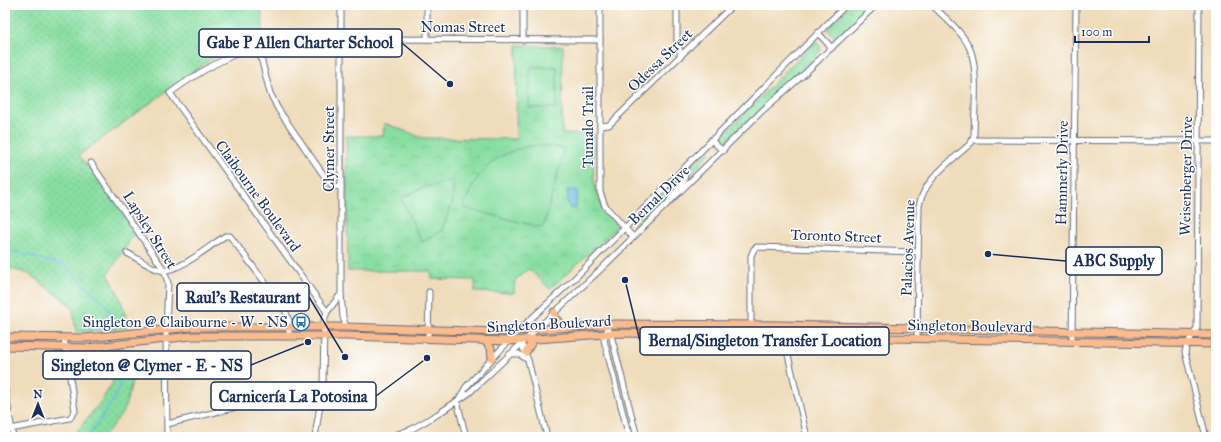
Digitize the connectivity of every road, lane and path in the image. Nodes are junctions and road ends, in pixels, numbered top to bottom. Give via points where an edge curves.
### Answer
1 (341, 5) edge
2 (427, 5) edge
3 (523, 5) edge
4 (600, 5) edge
5 (677, 5) edge
6 (733, 5) edge
7 (846, 5) edge
8 (876, 5) edge
9 (932, 5) edge
10 (1076, 5) edge
11 (1199, 5) edge
12 (818, 32) junction
13 (341, 39) junction
14 (427, 39) junction
15 (523, 40) junction
16 (600, 40) junction
17 (258, 46) junction
18 (832, 48) junction
19 (681, 56) junction
20 (170, 93) joint
21 (600, 126) junction
22 (711, 140) junction
23 (974, 140) junction
24 (1074, 140) junction
25 (1198, 141) junction
26 (1216, 141) edge
27 (722, 151) junction
28 (91, 163) dead end
29 (682, 170) junction
30 (341, 187) junction
31 (669, 203) junction
32 (624, 227) junction
33 (633, 237) junction
34 (918, 252) junction
35 (127, 253) dead end
36 (164, 270) junction
37 (429, 292) dead end
38 (341, 294) junction
39 (327, 312) junction
40 (554, 312) junction
41 (608, 324) junction
42 (751, 325) junction
43 (781, 325) junction
44 (289, 327) junction
45 (323, 327) junction
46 (346, 327) junction
47 (563, 327) junction
48 (917, 328) junction
49 (166, 329) junction
50 (429, 329) junction
51 (958, 329) junction
52 (534, 330) junction
53 (518, 331) junction
54 (1072, 332) junction
55 (608, 333) junction
56 (1193, 334) junction
57 (751, 335) junction
58 (782, 335) junction
59 (1216, 335) edge
60 (5, 336) edge
61 (289, 336) junction
62 (323, 336) junction
63 (917, 337) junction
64 (64, 338) junction
65 (166, 338) junction
66 (428, 338) junction
67 (958, 338) junction
68 (533, 340) junction
69 (486, 341) junction
70 (509, 341) junction
71 (1072, 341) junction
72 (523, 342) junction
73 (1187, 344) junction
74 (1216, 344) edge
75 (5, 346) edge
76 (65, 349) junction
77 (526, 352) junction
78 (510, 354) junction
79 (492, 358) junction
80 (528, 360) junction
81 (323, 386) junction
82 (5, 390) edge
83 (457, 401) junction
84 (167, 424) junction
85 (12, 429) junction
86 (5, 430) edge
87 (13, 437) edge
88 (167, 437) edge
89 (315, 437) edge
90 (388, 437) edge
91 (466, 437) edge
92 (547, 437) edge
93 (629, 437) edge
94 (637, 437) edge
95 (807, 437) edge
96 (1206, 437) edge

1 - 13 street, Clymer Street
2 - 14 street
3 - 15 street
4 - 16 street, Tumalo Trail
5 - 19 street via 677,41
6 - 19 street, Odessa Street
7 - 12 street, Bernal Drive
8 - 18 street, Bernal Drive
9 - 23 street via 965,40 972,56
10 - 24 street, Hammerly Drive
11 - 25 street, Weisenberger Drive
12 - 18 street
12 - 22 street, Bernal Drive
13 - 14 street, Nomas Street
13 - 17 street, Nomas Street via 283,41
13 - 30 street, Clymer Street
14 - 15 street, Nomas Street
15 - 16 street, Nomas Street
16 - 21 street, Tumalo Trail
17 - 20 street, Nomas Street via 199,72
17 - 30 street via 270,92 285,122 327,180 333,186
18 - 27 street, Bernal Drive
19 - 21 street, Odessa Street via 609,124
20 - 39 street, Claibourne Boulevard
21 - 32 street, Tumalo Trail via 600,192 605,206
22 - 27 street
22 - 29 street, Bernal Drive
23 - 24 street
23 - 34 street, Palacios Avenue via 929,181 921,195
24 - 25 street
24 - 54 street, Hammerly Drive
25 - 26 street
25 - 56 street, Weisenberger Drive via 1197,328
27 - 31 street, Bernal Drive
28 - 36 street, Lapsley Street
29 - 31 street via 685,173 684,180
29 - 32 street, Bernal Drive
30 - 38 street, Clymer Street
31 - 33 street, Bernal Drive
32 - 33 street, Tumalo Trail
32 - 53 street, Bernal Drive
33 - 40 street, Bernal Drive
34 - 42 street, Toronto Street via 762,246 754,249 751,256
34 - 48 street, Palacios Avenue
35 - 36 street
36 - 44 street via 174,269 225,236 229,236 285,309
36 - 49 street, Lapsley Street via 168,284
37 - 50 street
38 - 39 street
38 - 46 street, Clymer Street
39 - 45 street
40 - 47 main road
40 - 52 street, Bernal Drive
41 - 42 main road, Singleton Boulevard
41 - 47 main road, Singleton Boulevard
41 - 55 street
42 - 43 main road, Singleton Boulevard
42 - 57 street
43 - 48 main road, Singleton Boulevard
43 - 58 street
44 - 45 main road, Singleton Boulevard
44 - 49 main road, Singleton Boulevard
44 - 61 street
45 - 46 main road, Singleton Boulevard
45 - 62 street
46 - 50 main road, Singleton Boulevard
47 - 52 main road, Singleton Boulevard
48 - 51 main road, Singleton Boulevard
48 - 63 street, Palacios Avenue
49 - 64 main road, Singleton Boulevard via 104,337
49 - 65 street, Lapsley Street
50 - 53 main road, Singleton Boulevard via 467,332
50 - 66 street
51 - 54 main road, Singleton Boulevard
51 - 67 main road
52 - 53 main road, Singleton Boulevard
52 - 72 street, Bernal Drive
53 - 70 street, Bernal Drive
54 - 56 main road, Singleton Boulevard
54 - 71 street, Hammerly Drive
55 - 57 main road, Singleton Boulevard
55 - 68 main road, Singleton Boulevard
55 - 93 street via 604,340
55 - 94 street
56 - 59 main road, Singleton Boulevard
56 - 73 street, Weisenberger Drive
57 - 58 main road, Singleton Boulevard
58 - 63 main road, Singleton Boulevard
58 - 95 street
60 - 64 main road, Singleton Boulevard
61 - 62 main road, Singleton Boulevard
61 - 65 main road, Singleton Boulevard
62 - 66 main road, Singleton Boulevard
62 - 81 street
63 - 67 main road, Singleton Boulevard
64 - 76 street
65 - 76 main road, Singleton Boulevard via 107,347
65 - 84 street, Lapsley Street
66 - 69 main road, Singleton Boulevard
67 - 71 main road, Singleton Boulevard
68 - 72 main road, Singleton Boulevard
68 - 77 main road
69 - 70 main road, Singleton Boulevard
69 - 79 main road via 491,348
70 - 72 main road, Singleton Boulevard
70 - 79 street, Bernal Drive
71 - 73 main road, Singleton Boulevard
72 - 77 street
72 - 78 street, Bernal Drive
73 - 74 main road, Singleton Boulevard
73 - 96 street via 1185,352
75 - 76 main road, Singleton Boulevard
76 - 85 street via 75,411 70,418
77 - 80 street
78 - 80 street via 519,354
78 - 83 street, Bernal Drive
79 - 83 street, Bernal Drive
80 - 92 street
81 - 84 street
81 - 89 street
82 - 85 street
83 - 90 street, Bernal Drive via 412,429
83 - 91 street
84 - 88 street, Lapsley Street
85 - 86 street
85 - 87 street

